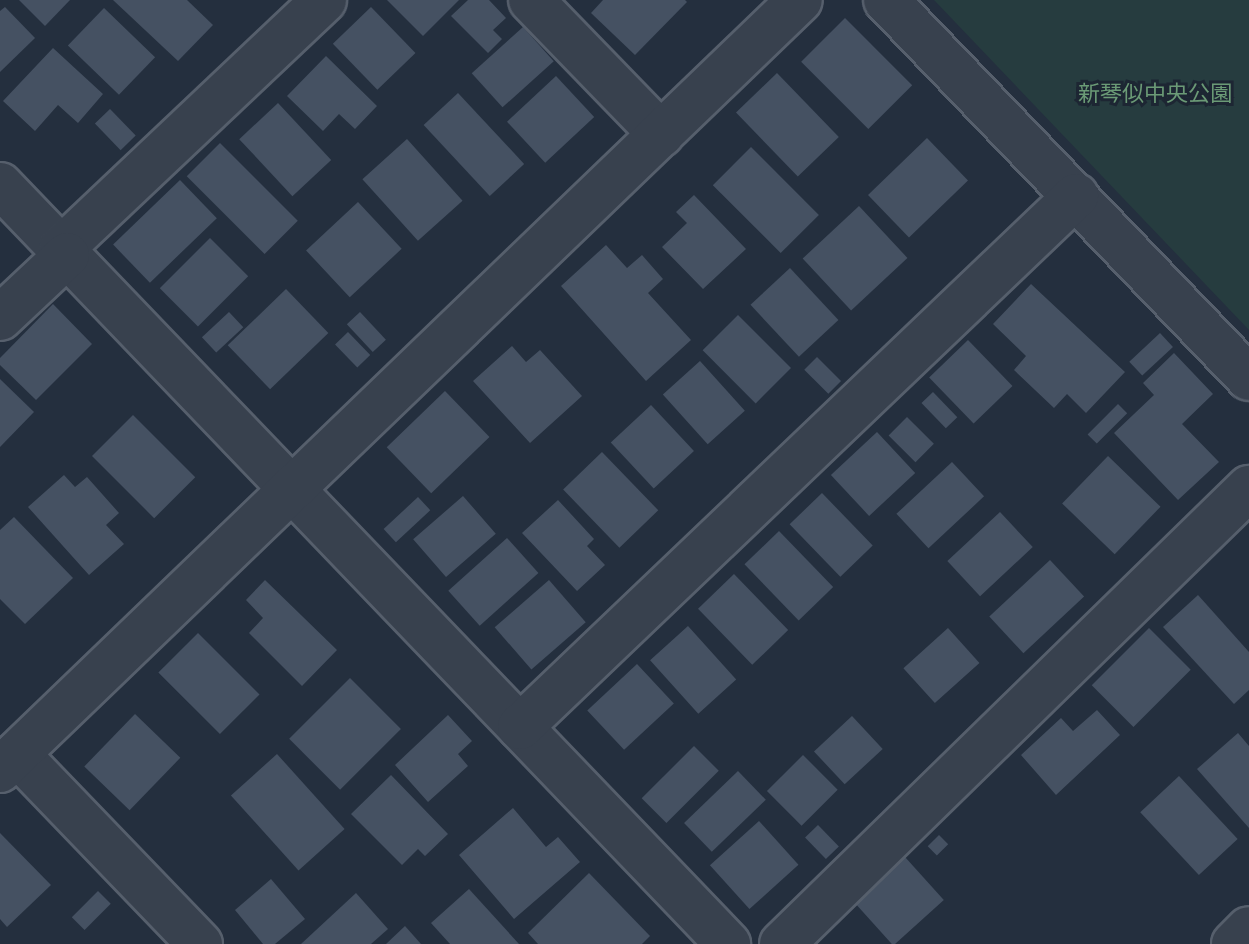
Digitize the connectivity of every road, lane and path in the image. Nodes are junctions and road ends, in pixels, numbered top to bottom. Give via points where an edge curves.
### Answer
1 (324, 0) edge
2 (531, 0) edge
3 (800, 0) edge
4 (886, 0) edge
5 (661, 134) junction
6 (0, 185) edge
7 (1076, 196) junction
8 (64, 252) junction
9 (0, 318) edge
10 (1249, 378) edge
11 (1249, 488) edge
12 (292, 489) junction
13 (520, 727) junction
14 (9, 762) edge
15 (1249, 929) edge
16 (200, 944) edge
17 (728, 944) edge
18 (782, 944) edge
19 (1234, 944) edge

1 - 8 street
2 - 5 street
3 - 5 street
4 - 7 street
5 - 12 street
6 - 8 street
7 - 10 street
7 - 13 street
8 - 9 street
8 - 12 street
11 - 18 street
12 - 13 street
12 - 14 street
13 - 17 street
14 - 16 street
15 - 19 street

